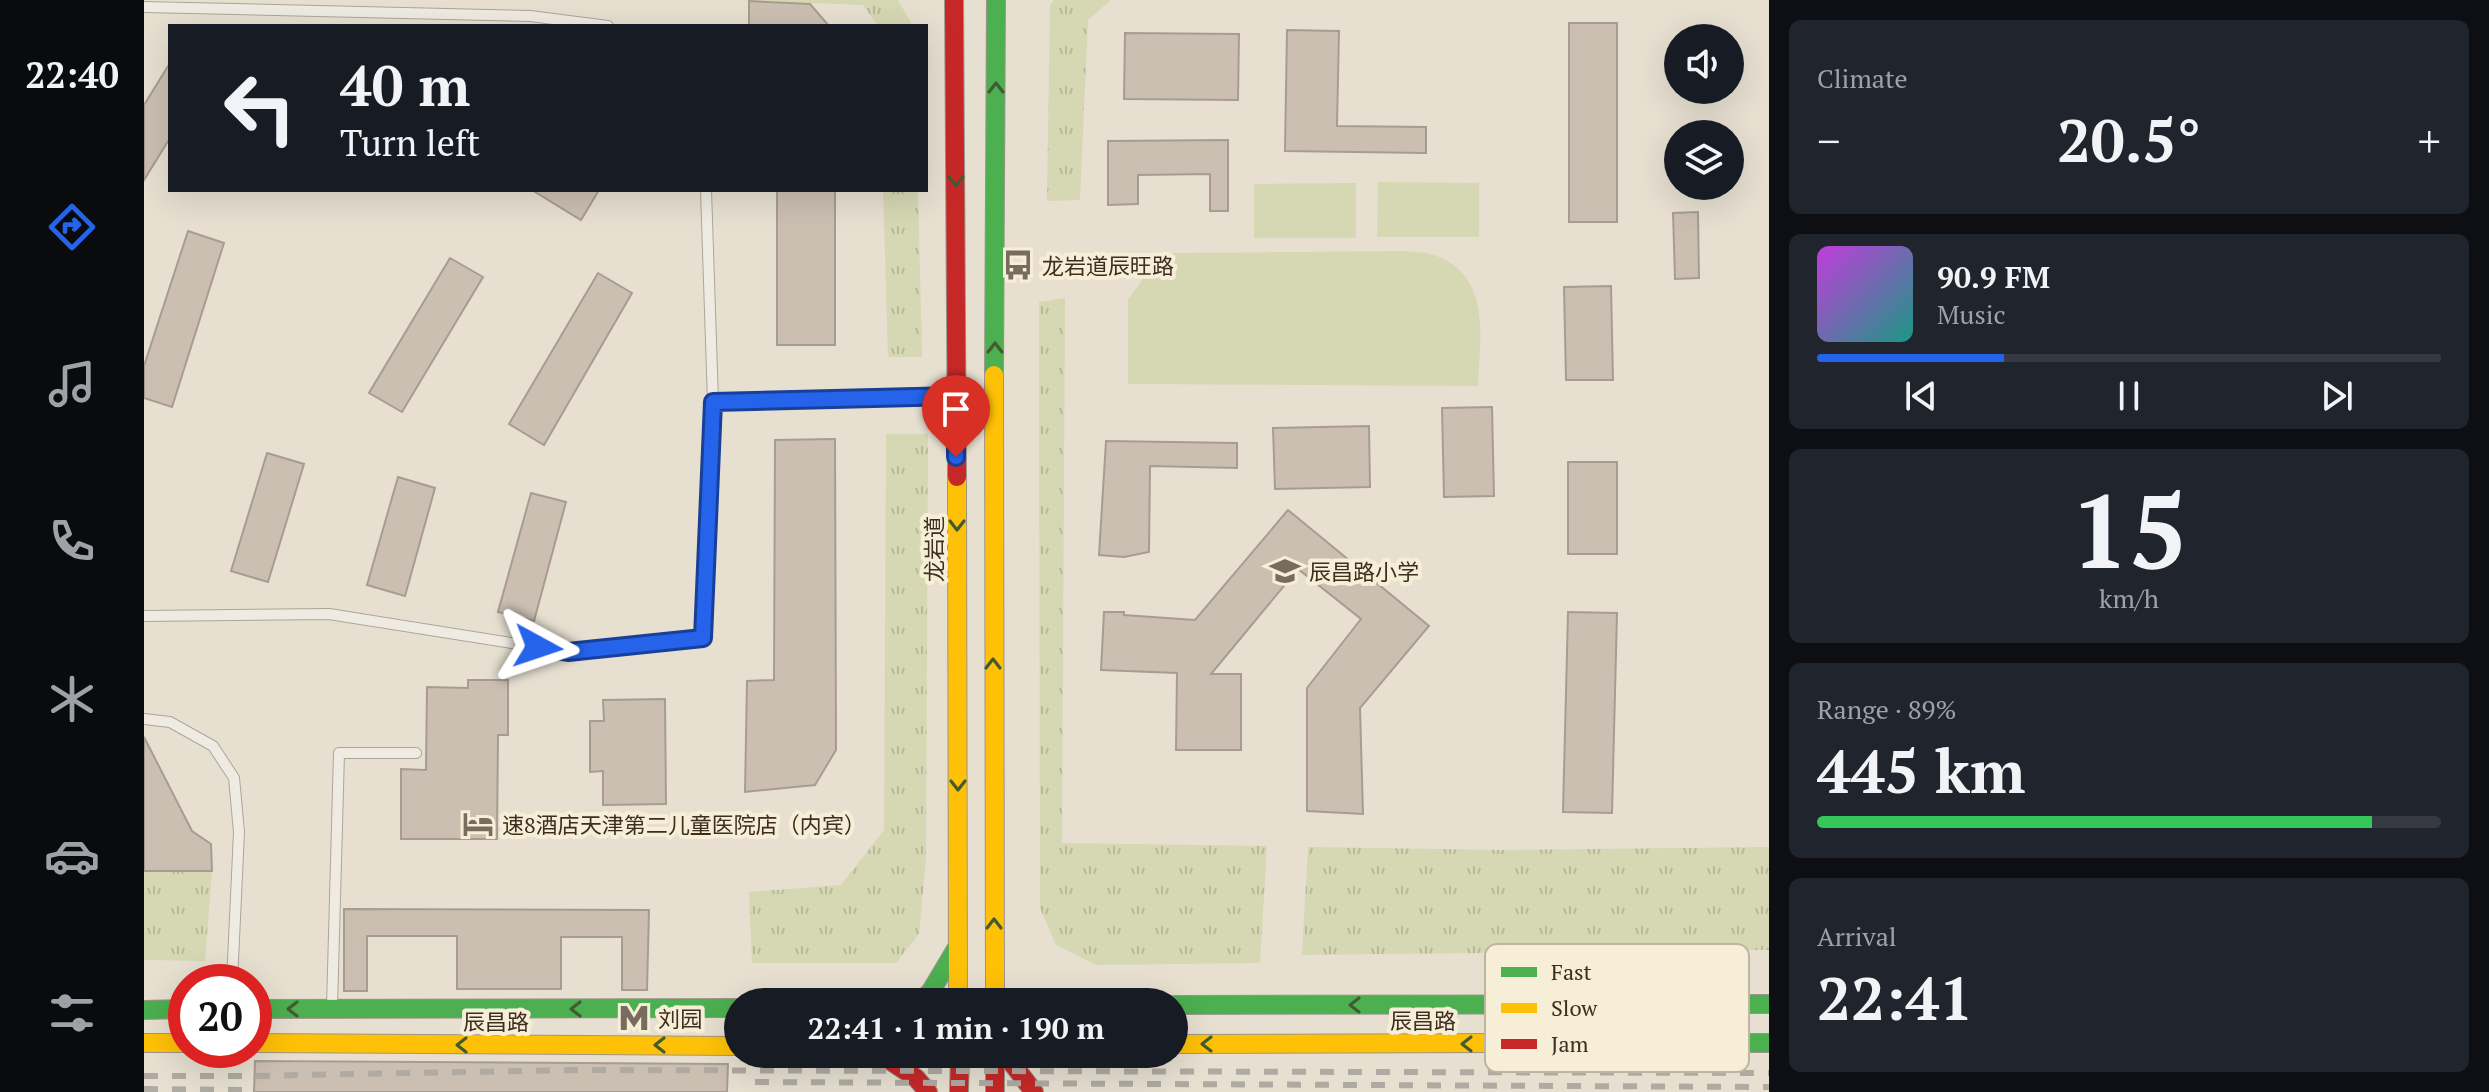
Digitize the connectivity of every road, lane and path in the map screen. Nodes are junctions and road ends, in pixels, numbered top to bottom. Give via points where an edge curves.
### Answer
1 (961, 0) edge
2 (998, 4) edge
3 (144, 7) edge
4 (954, 10) edge
5 (592, 24) edge
6 (706, 192) edge
7 (956, 396) junction
8 (713, 402) junction
9 (144, 616) edge
10 (144, 719) edge
11 (416, 753) dead end
12 (958, 945) junction
13 (233, 964) edge
14 (933, 988) edge
15 (958, 988) edge
16 (971, 988) edge
17 (995, 988) edge
18 (1485, 1004) edge
19 (1749, 1004) edge
20 (1769, 1004) edge
21 (1188, 1005) edge
22 (724, 1008) edge
23 (168, 1009) edge
24 (272, 1009) edge
25 (332, 1009) junction
26 (144, 1010) edge
27 (272, 1029) edge
28 (144, 1043) edge
29 (168, 1043) edge
30 (272, 1043) edge
31 (1485, 1043) edge
32 (1749, 1043) edge
33 (1769, 1043) edge
34 (300, 1044) junction
35 (1188, 1044) edge
36 (724, 1046) edge
37 (901, 1068) edge
38 (960, 1068) edge
39 (995, 1068) edge
40 (1016, 1068) edge
41 (928, 1092) edge
42 (959, 1092) edge
43 (995, 1092) edge
44 (1034, 1092) edge

1 - 4 main road
17 -> 2 main road
3 - 5 lane via 530,16
4 -> 7 main road, 龙岩道
6 - 8 lane
7 - 8 lane
7 -> 12 main road, 龙岩道
8 - 9 lane via 703,638 568,652 329,614
10 - 13 lane via 170,722 213,746 234,778 239,832
11 - 25 lane via 339,753
12 - 14 main road
12 - 15 main road, 龙岩道
12 - 16 main road
18 -> 21 main road
20 -> 19 main road
22 -> 25 main road
23 - 26 main road
25 -> 24 main road
27 - 34 main road
28 - 29 main road
30 - 34 main road, 辰昌路
31 -> 35 main road, 辰昌路
33 -> 32 main road, 辰昌路
36 -> 34 main road, 辰昌路
37 - 41 main road
38 - 42 main road
39 - 43 main road
40 - 44 main road

